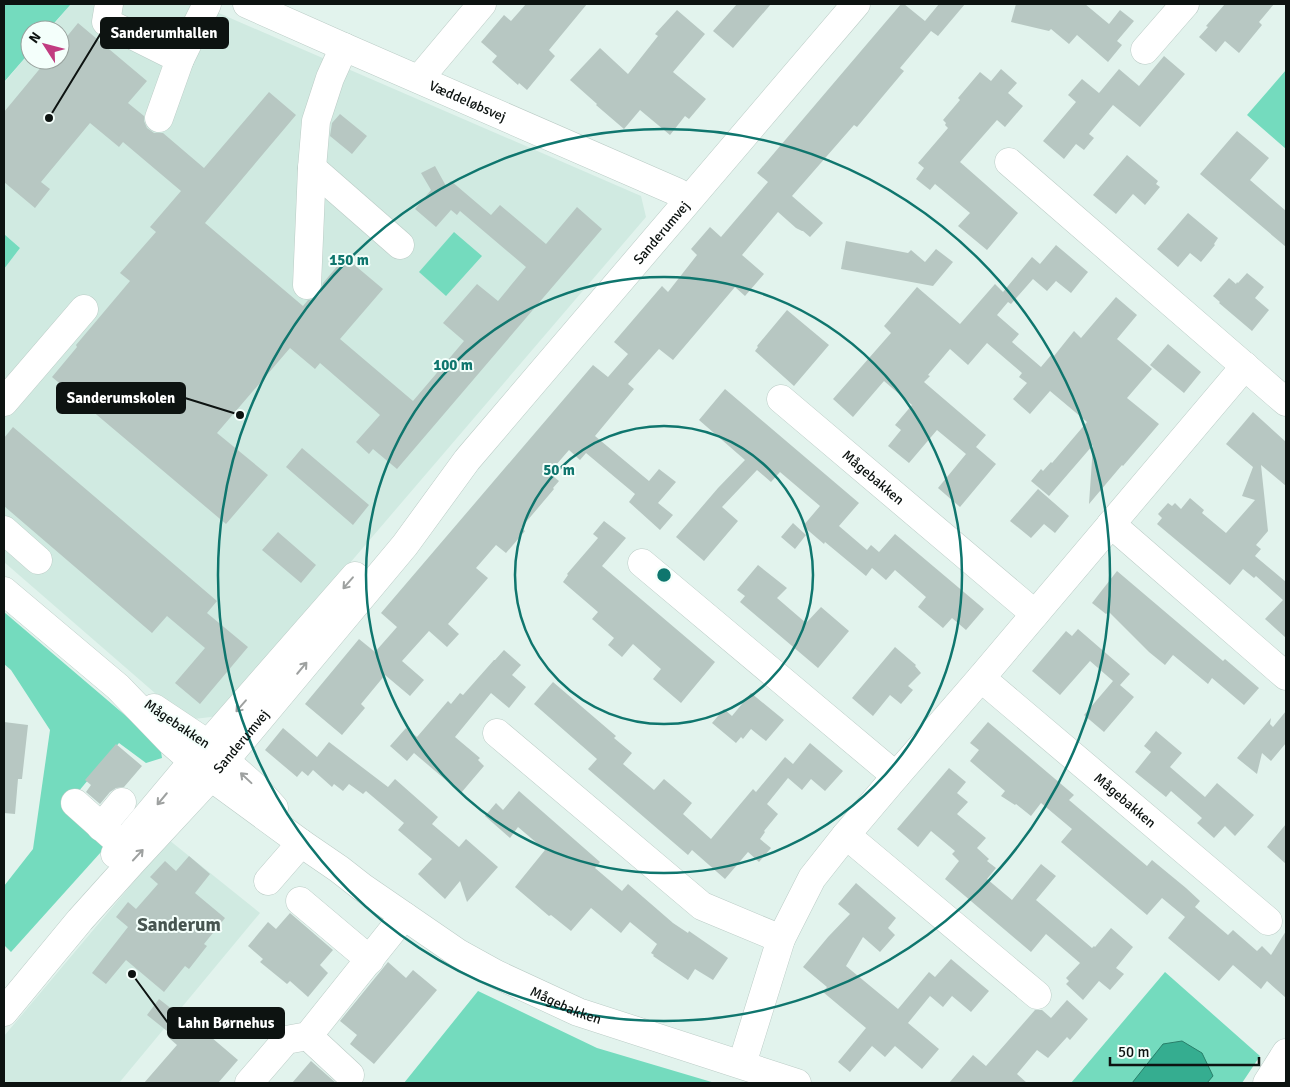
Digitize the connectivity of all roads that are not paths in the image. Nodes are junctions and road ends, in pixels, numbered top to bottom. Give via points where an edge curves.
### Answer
1 (207, 4) edge
2 (247, 4) edge
3 (482, 4) edge
4 (856, 4) edge
5 (1185, 4) edge
6 (108, 13) edge
7 (344, 47) junction
8 (1145, 50) dead end
9 (180, 59) junction
10 (419, 79) junction
11 (159, 118) dead end
12 (1009, 162) dead end
13 (312, 168) junction
14 (687, 201) junction
15 (400, 244) dead end
16 (307, 284) dead end
17 (84, 309) dead end
18 (1245, 366) junction
19 (781, 399) dead end
20 (4, 402) edge
21 (1286, 402) edge
22 (1111, 524) junction
23 (4, 530) edge
24 (38, 560) dead end
25 (642, 563) dead end
26 (4, 591) edge
27 (1035, 614) junction
28 (1286, 676) edge
29 (981, 678) junction
30 (496, 733) dead end
31 (209, 761) junction
32 (896, 776) junction
33 (122, 802) dead end
34 (75, 803) dead end
35 (101, 827) junction
36 (846, 836) junction
37 (122, 845) junction
38 (308, 848) junction
39 (268, 881) dead end
40 (300, 901) dead end
41 (404, 916) junction
42 (1268, 921) dead end
43 (781, 938) junction
44 (370, 960) junction
45 (4, 988) edge
46 (1037, 995) dead end
47 (4, 1012) edge
48 (308, 1036) junction
49 (1286, 1053) edge
50 (742, 1064) junction
51 (350, 1075) dead end
52 (249, 1083) edge
53 (797, 1083) edge
54 (1267, 1083) edge

1 - 9 street
2 - 7 street, Væddeløbsvej
3 - 10 street
4 - 14 street, Sanderumvej
5 - 8 street
6 - 9 street
7 - 10 street, Væddeløbsvej
7 - 13 street via 316,121
9 - 11 street
10 - 14 street, Væddeløbsvej via 677,192
12 - 18 street
13 - 15 street
13 - 16 street
14 - 31 street, Sanderumvej via 467,460 405,545
17 - 20 street
18 - 21 street
18 - 22 street
19 - 27 street, Mågebakken
22 - 27 street
22 - 28 street
23 - 24 street
25 - 32 street
26 - 31 street, Mågebakken via 118,687 152,706
27 - 29 street
29 - 32 street
29 - 42 street, Mågebakken
30 - 43 street via 702,906
31 -> 37 street, Sanderumvej
31 - 38 street, Mågebakken via 254,786
47 -> 31 street, Sanderumvej via 133,861
32 - 36 street
33 - 35 street
34 - 35 street
35 - 37 street
36 - 43 street via 812,878
36 - 46 street
37 - 45 street, Sanderumvej
38 - 39 street
38 - 41 street, Mågebakken
40 - 44 street
41 - 44 street
41 - 50 street, Mågebakken via 458,953 496,974 578,1012
43 - 50 street
44 - 48 street
48 - 51 street
48 - 52 street via 286,1040
49 - 54 street
50 - 53 street, Mågebakken

